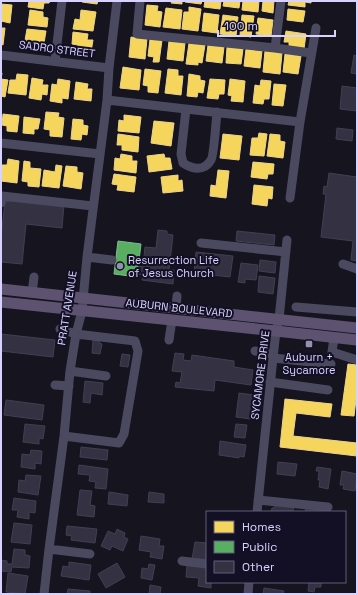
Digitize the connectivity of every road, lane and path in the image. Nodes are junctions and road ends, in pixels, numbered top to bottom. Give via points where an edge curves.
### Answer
1 (62, 1) edge
2 (118, 1) edge
3 (140, 1) edge
4 (281, 1) edge
5 (316, 28) dead end
6 (275, 48) junction
7 (311, 53) junction
8 (1, 55) edge
9 (55, 61) junction
10 (109, 68) junction
11 (107, 100) junction
12 (186, 109) junction
13 (217, 112) junction
14 (300, 122) junction
15 (1, 144) edge
16 (100, 154) junction
17 (290, 198) dead end
18 (1, 203) edge
19 (93, 206) junction
20 (287, 240) dead end
21 (201, 243) dead end
22 (286, 252) junction
23 (87, 257) junction
24 (112, 260) dead end
25 (343, 264) dead end
26 (357, 269) edge
27 (34, 278) dead end
28 (1, 289) edge
29 (32, 293) junction
30 (177, 296) dead end
31 (83, 298) junction
32 (1, 302) edge
33 (296, 307) dead end
34 (176, 308) junction
35 (82, 310) junction
36 (357, 312) edge
37 (279, 319) junction
38 (172, 320) junction
39 (357, 328) edge
40 (60, 329) dead end
41 (276, 331) junction
42 (76, 334) junction
43 (334, 338) junction
44 (169, 340) dead end
45 (357, 340) edge
46 (255, 352) dead end
47 (273, 356) junction
48 (357, 360) edge
49 (331, 364) dead end
50 (70, 371) junction
51 (106, 376) dead end
52 (270, 382) junction
53 (55, 385) dead end
54 (69, 386) junction
55 (328, 390) dead end
56 (64, 436) junction
57 (258, 500) junction
58 (328, 508) dead end
59 (257, 511) edge
60 (49, 549) junction
61 (90, 554) dead end
62 (182, 561) dead end
63 (206, 564) edge
64 (249, 583) edge
65 (44, 594) edge
66 (248, 594) edge

1 - 9 street
2 - 10 street, PRATT AVENUE
3 - 6 street via 137,34
4 - 6 street
5 - 7 street
6 - 7 street
7 - 14 street
8 - 9 street, SADRO STREET
9 - 10 street, SADRO STREET
10 - 11 street, PRATT AVENUE
11 - 12 street
11 - 16 street, PRATT AVENUE
12 - 13 street
12 - 13 street via 181,154 183,162 189,167 198,168 206,166 212,160
13 - 14 street
14 - 17 street
15 - 16 street
16 - 19 street, PRATT AVENUE
18 - 19 street via 2,196
19 - 23 street, PRATT AVENUE
20 - 22 street, SYCAMORE DRIVE
21 - 22 street
22 - 37 street, SYCAMORE DRIVE
23 - 24 street
23 - 31 street, PRATT AVENUE
25 - 26 street
27 - 29 street
28 - 29 main road, AUBURN BOULEVARD
29 - 31 main road, AUBURN BOULEVARD
30 - 34 street
31 - 34 main road, AUBURN BOULEVARD
31 - 35 street, PRATT AVENUE
32 - 35 main road, AUBURN BOULEVARD
33 - 36 street
34 - 37 main road, AUBURN BOULEVARD
35 - 38 main road, AUBURN BOULEVARD
35 - 42 street, PRATT AVENUE
37 - 39 main road, AUBURN BOULEVARD
37 - 41 street, SYCAMORE DRIVE
38 - 41 main road, AUBURN BOULEVARD
38 - 44 street
40 - 42 street
41 - 43 main road, AUBURN BOULEVARD
41 - 47 street, SYCAMORE DRIVE
42 - 50 street, PRATT AVENUE
42 - 56 street via 135,341 138,350 124,434 119,443
43 - 45 main road, AUBURN BOULEVARD
43 - 48 street via 332,352
46 - 47 street
47 - 49 street
47 - 52 street, SYCAMORE DRIVE
50 - 51 street
50 - 54 street, PRATT AVENUE
52 - 55 street
52 - 57 street, SYCAMORE DRIVE
53 - 54 street
54 - 56 street, PRATT AVENUE
56 - 60 street, PRATT AVENUE
57 - 58 street
57 - 59 street, SYCAMORE DRIVE
60 - 61 street
60 - 65 street, PRATT AVENUE
62 - 63 street
64 - 66 street

